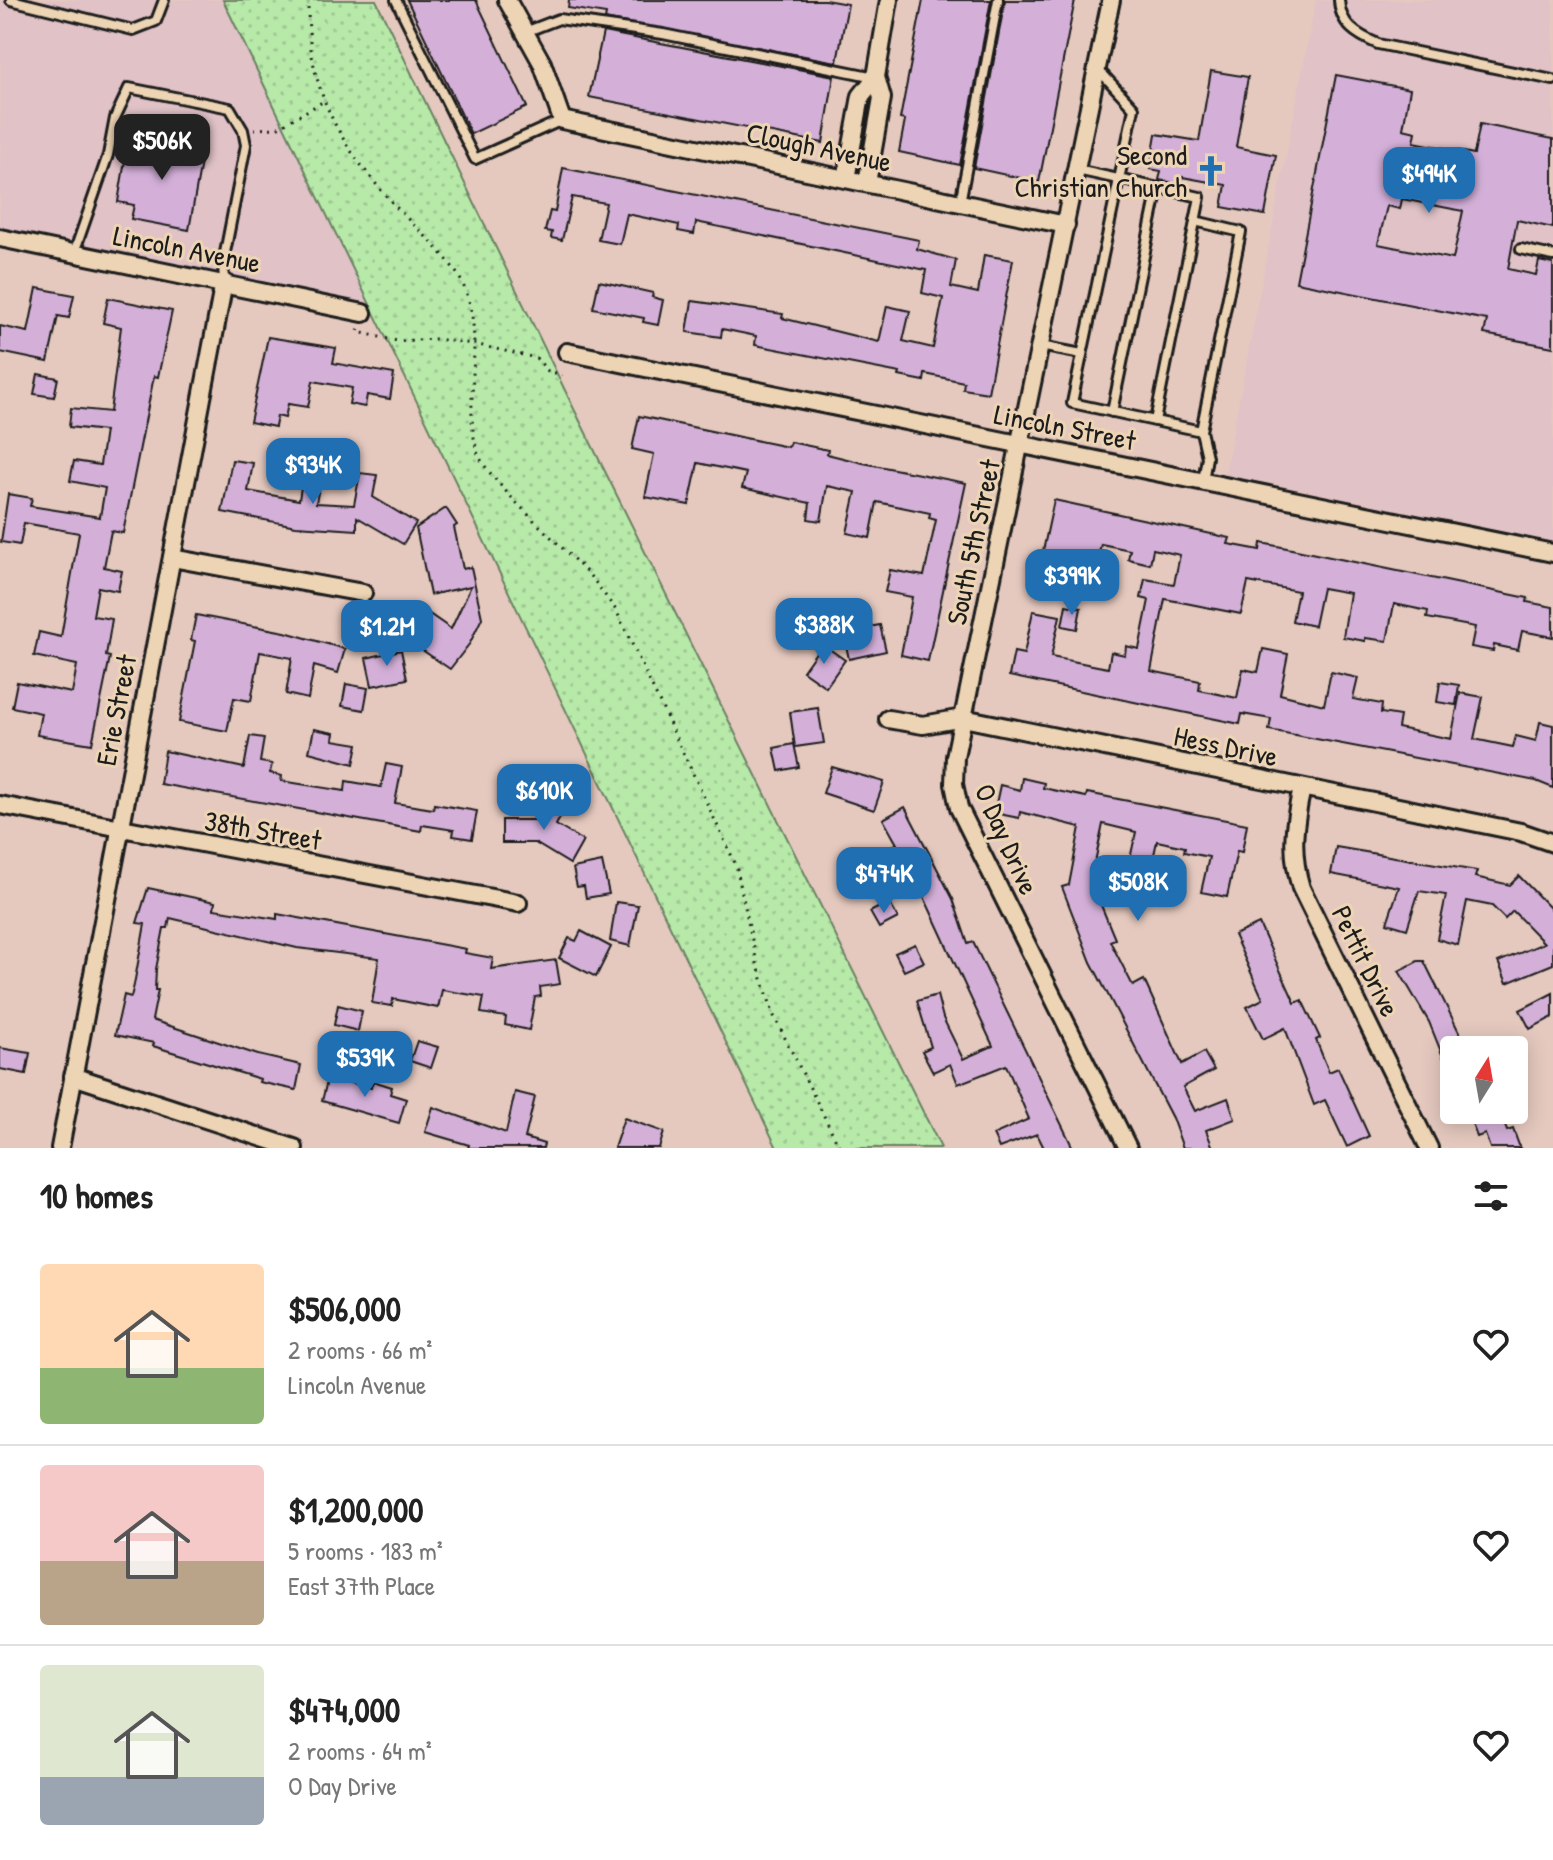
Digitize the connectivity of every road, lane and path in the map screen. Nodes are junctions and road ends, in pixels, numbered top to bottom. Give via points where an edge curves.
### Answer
1 (11, 0) edge
2 (164, 0) edge
3 (308, 0) edge
4 (396, 0) edge
5 (507, 0) edge
6 (889, 0) edge
7 (998, 0) edge
8 (1111, 0) edge
9 (1339, 0) edge
10 (524, 32) junction
11 (1097, 68) junction
12 (876, 77) junction
13 (1553, 80) edge
14 (324, 100) junction
15 (562, 120) junction
16 (243, 130) junction
17 (1077, 170) junction
18 (846, 179) junction
19 (1119, 179) junction
20 (867, 183) junction
21 (1158, 188) junction
22 (960, 203) junction
23 (1195, 221) junction
24 (1066, 225) junction
25 (0, 238) edge
26 (1521, 249) dead end
27 (74, 253) junction
28 (1553, 256) edge
29 (224, 282) junction
30 (363, 313) joint
31 (474, 344) junction
32 (1040, 346) junction
33 (567, 352) dead end
34 (1082, 354) junction
35 (562, 375) dead end
36 (1112, 412) junction
37 (1155, 421) junction
38 (1201, 431) junction
39 (1020, 444) junction
40 (1203, 481) junction
41 (1553, 553) edge
42 (172, 558) junction
43 (363, 593) dead end
44 (963, 718) junction
45 (888, 719) dead end
46 (1302, 788) junction
47 (0, 805) edge
48 (120, 830) junction
49 (1553, 843) edge
50 (518, 903) dead end
51 (73, 1076) junction
52 (60, 1148) edge
53 (294, 1148) edge
54 (840, 1148) edge
55 (1128, 1148) edge
56 (1429, 1148) edge

1 - 2 lane via 133,30 156,21
3 - 14 path via 312,67
4 - 15 lane via 475,159
5 - 10 street
6 - 12 street
7 - 22 lane
8 - 11 street, South 5th Street
9 - 13 lane via 1345,23 1378,44
10 - 12 lane via 559,19
10 - 15 street via 542,63
11 - 17 street, South 5th Street
11 - 19 lane via 1134,108
12 - 18 street via 861,96
12 - 20 street via 882,98
14 - 16 path via 277,128
14 - 31 path via 335,127 392,203 458,274
15 - 18 street, Clough Avenue
16 - 27 lane via 230,108 129,88
16 - 29 lane via 246,145
17 - 19 lane
17 - 24 street, South 5th Street
18 - 20 street, Clough Avenue
19 - 21 lane
19 - 34 lane
20 - 22 street, Clough Avenue
21 - 23 lane via 1200,197
21 - 36 lane
22 - 24 street, Clough Avenue
23 - 37 lane
23 - 38 lane via 1241,232
24 - 32 street, South 5th Street
25 - 27 street, Lincoln Avenue
26 - 28 lane
27 - 29 street, Lincoln Avenue
29 - 30 street, Lincoln Avenue
29 - 42 street, Erie Street
30 - 31 path via 358,332 397,341
31 - 35 path via 536,358 548,371
31 - 54 path via 477,454 616,610 736,865 774,1016
32 - 34 lane
32 - 39 street, South 5th Street
33 - 39 street, Lincoln Street
34 - 36 lane via 1072,403
36 - 37 lane
37 - 38 lane
38 - 40 lane via 1207,457
39 - 40 street, Lincoln Street
39 - 44 street, South 5th Street
40 - 41 street, Lincoln Street
42 - 43 street
42 - 48 street, Erie Street
44 - 45 street, Hess Drive via 923,725
44 - 46 street, Hess Drive
44 - 55 street, O Day Drive via 954,784 959,808
46 - 49 street, Hess Drive
46 - 56 street, Pettit Drive via 1292,847 1301,888
47 - 48 street, 38th Street
48 - 50 street, 38th Street
48 - 51 street, Erie Street
51 - 52 street, Erie Street
51 - 53 street

